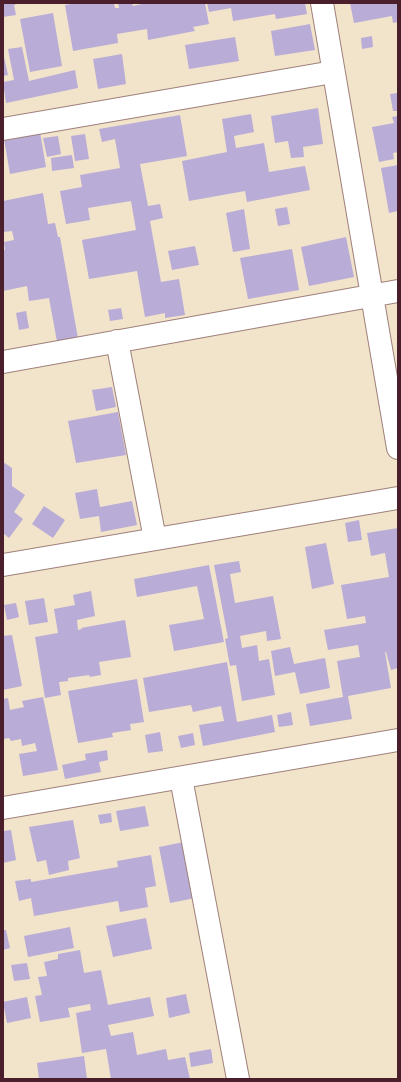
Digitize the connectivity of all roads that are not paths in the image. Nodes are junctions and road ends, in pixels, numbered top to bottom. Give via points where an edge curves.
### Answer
1 (322, 3) edge
2 (333, 72) junction
3 (3, 129) edge
4 (398, 291) edge
5 (371, 295) junction
6 (117, 341) junction
7 (3, 362) edge
8 (398, 448) edge
9 (398, 498) edge
10 (155, 539) junction
11 (3, 565) edge
12 (398, 740) edge
13 (181, 778) junction
14 (3, 808) edge
15 (238, 1079) edge

1 - 2 street
2 - 3 street
2 - 5 street
4 - 5 street
5 - 6 street
5 - 8 street
6 - 7 street
6 - 10 street
9 - 10 street
10 - 11 street
12 - 13 street
13 - 14 street
13 - 15 street

